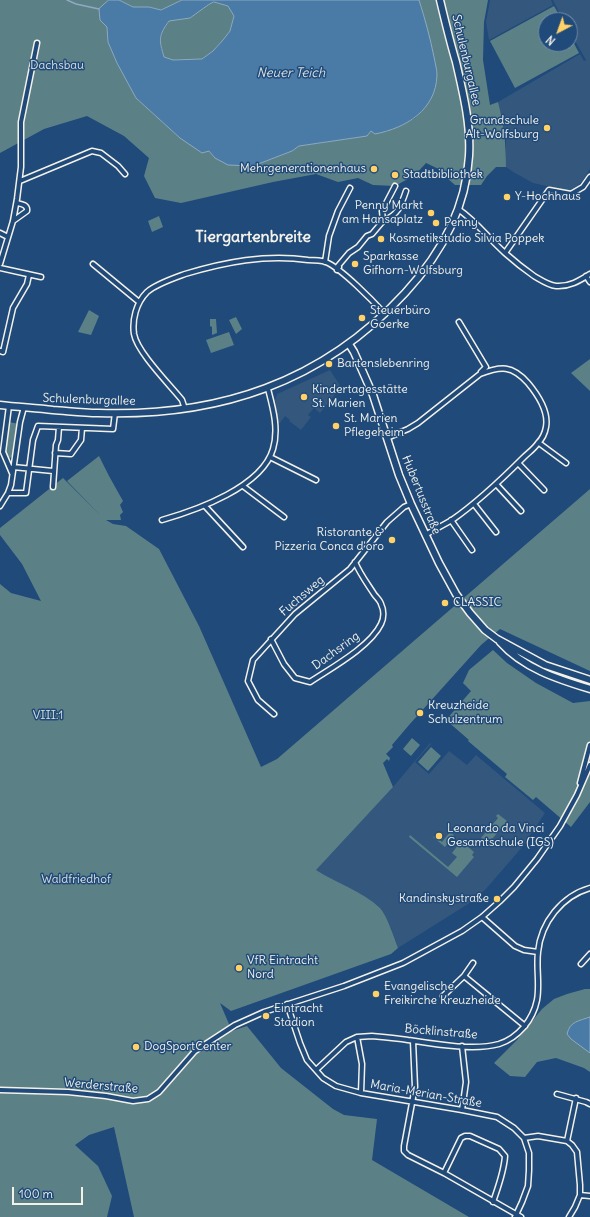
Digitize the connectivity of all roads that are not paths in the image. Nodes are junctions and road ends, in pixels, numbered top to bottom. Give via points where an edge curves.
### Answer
1 (440, 0) edge
2 (37, 43) dead end
3 (125, 174) dead end
4 (590, 177) edge
5 (20, 182) junction
6 (395, 186) dead end
7 (350, 188) dead end
8 (406, 191) dead end
9 (17, 203) junction
10 (458, 209) junction
11 (13, 221) junction
12 (382, 221) junction
13 (0, 233) edge
14 (8, 238) junction
15 (505, 253) junction
16 (325, 262) junction
17 (0, 264) edge
18 (93, 264) dead end
19 (0, 268) edge
20 (337, 270) junction
21 (29, 275) junction
22 (588, 275) edge
23 (41, 277) dead end
24 (590, 282) edge
25 (139, 302) junction
26 (385, 314) junction
27 (459, 322) dead end
28 (349, 344) junction
29 (0, 351) edge
30 (480, 374) junction
31 (268, 388) junction
32 (0, 405) edge
33 (9, 406) junction
34 (24, 407) junction
35 (185, 409) junction
36 (115, 413) junction
37 (59, 427) junction
38 (82, 428) junction
39 (387, 438) junction
40 (539, 443) junction
41 (55, 453) junction
42 (270, 457) junction
43 (518, 463) junction
44 (566, 463) dead end
45 (13, 467) junction
46 (28, 469) junction
47 (53, 471) junction
48 (12, 475) junction
49 (316, 480) dead end
50 (496, 484) junction
51 (243, 486) junction
52 (53, 487) dead end
53 (544, 490) dead end
54 (8, 493) junction
55 (411, 504) junction
56 (474, 504) junction
57 (0, 506) edge
58 (205, 506) junction
59 (521, 511) dead end
60 (284, 517) dead end
61 (162, 520) dead end
62 (451, 520) junction
63 (496, 532) dead end
64 (425, 535) junction
65 (243, 547) dead end
66 (472, 550) dead end
67 (355, 562) junction
68 (271, 639) junction
69 (497, 639) junction
70 (590, 680) edge
71 (590, 689) edge
72 (274, 714) dead end
73 (590, 745) edge
74 (590, 765) edge
75 (577, 795) junction
76 (590, 888) edge
77 (482, 917) junction
78 (538, 952) junction
79 (590, 954) edge
80 (473, 963) dead end
81 (581, 964) dead end
82 (464, 976) junction
83 (443, 996) dead end
84 (287, 1004) junction
85 (524, 1026) junction
86 (357, 1037) junction
87 (413, 1041) junction
88 (462, 1046) junction
89 (316, 1070) junction
90 (0, 1090) edge
91 (361, 1093) junction
92 (556, 1094) dead end
93 (576, 1098) junction
94 (412, 1101) junction
95 (590, 1104) edge
96 (462, 1110) junction
97 (524, 1138) junction
98 (566, 1141) junction
99 (444, 1173) junction
100 (580, 1195) junction
101 (590, 1196) edge
102 (493, 1202) junction
103 (515, 1216) edge
104 (521, 1217) edge
105 (569, 1217) edge

1 - 10 street, Schulenburgallee via 466,102 469,155
2 - 5 street via 21,122
3 - 5 street via 101,153 92,151
4 - 15 street via 583,187 572,194 549,190
5 - 9 street
6 - 12 street via 382,211
7 - 16 street via 338,211
8 - 12 street via 396,212 391,218
9 - 11 street
9 - 11 street via 28,208
10 - 15 street
10 - 26 street, Schulenburgallee via 428,265
11 - 14 street
12 - 20 street via 372,234 349,253
13 - 14 street
14 - 17 street
15 - 22 street via 528,272 556,286 578,282
16 - 20 street
16 - 25 street via 293,258 245,259 169,280 148,292
18 - 25 street
19 - 21 street
20 - 26 street
21 - 23 street
21 - 29 street via 27,284 13,308 3,352
22 - 24 street
25 - 35 street via 134,322 136,341 182,400
26 - 28 street, Schulenburgallee
27 - 30 street via 486,367
28 - 31 street, Schulenburgallee via 295,377
28 - 39 street, Hubertusstraße via 373,395
30 - 39 street via 408,430
30 - 40 street via 493,369 508,368 528,383 538,396 546,418 546,426
31 - 35 street, Schulenburgallee via 243,397
31 - 42 street via 276,434
32 - 33 street, Schulenburgallee
33 - 34 street, Schulenburgallee
33 - 48 street via 3,452
34 - 36 street, Schulenburgallee via 98,414
34 - 45 street
35 - 36 street, Schulenburgallee
36 - 38 street via 113,429
37 - 38 street
37 - 41 street
37 - 46 street via 38,426 32,440
38 - 41 street via 81,440 71,454
39 - 55 street, Hubertusstraße
40 - 43 street
40 - 44 street
41 - 47 street
42 - 49 street
42 - 51 street
43 - 50 street
43 - 53 street
45 - 46 street
45 - 48 street
46 - 47 street
46 - 54 street via 26,494
47 - 52 street
48 - 54 street
50 - 56 street
50 - 59 street
51 - 58 street
51 - 60 street
54 - 57 street
55 - 64 street, Hubertusstraße
55 - 67 street, Fuchsweg via 387,522
56 - 62 street
56 - 63 street
58 - 61 street
58 - 65 street
62 - 64 street
62 - 66 street
64 - 69 street, Hubertusstraße via 456,594 485,630
67 - 68 street, Fuchsweg via 350,569 295,614
67 - 68 street, Dachsring via 360,574 381,603 384,614 382,624 365,644 310,682 295,678 284,664
68 - 72 street, Fuchsweg via 253,660 248,681 258,700
69 - 70 street, Hubertusstraße via 545,664
69 - 71 street, Hubertusstraße via 525,663 565,682
73 - 75 street
74 - 75 street
75 - 77 street, Werderstraße via 560,826 537,859 514,887
76 - 78 street, Böcklinstraße via 581,890 554,911 546,923
77 - 78 street via 515,946
77 - 84 street, Werderstraße via 462,931 403,963
78 - 85 street, Böcklinstraße via 537,1000 531,1017
79 - 81 street
80 - 82 street
82 - 83 street
82 - 85 street
84 - 89 street, Maria-Merian-Straße via 307,1060
84 - 90 street, Werderstraße via 235,1025 195,1052 159,1092 148,1099 134,1101 68,1092
85 - 88 street, Böcklinstraße via 509,1040 498,1044
86 - 87 street, Böcklinstraße via 372,1036
86 - 89 street via 346,1042
86 - 91 street via 362,1064
87 - 88 street, Böcklinstraße
87 - 94 street via 415,1087
88 - 96 street via 466,1082
89 - 91 street, Maria-Merian-Straße via 336,1086
91 - 94 street, Maria-Merian-Straße
92 - 93 street
93 - 95 street
93 - 98 street
94 - 96 street, Maria-Merian-Straße
94 - 99 street via 404,1151
96 - 97 street, Maria-Merian-Straße via 498,1118
97 - 98 street via 538,1136
97 - 103 street via 529,1153 530,1170 528,1186
98 - 100 street via 577,1152
99 - 102 street
99 - 102 street via 461,1138 465,1136 499,1149 505,1156 505,1162
100 - 101 street
100 - 105 street
102 - 103 street
103 - 104 street

